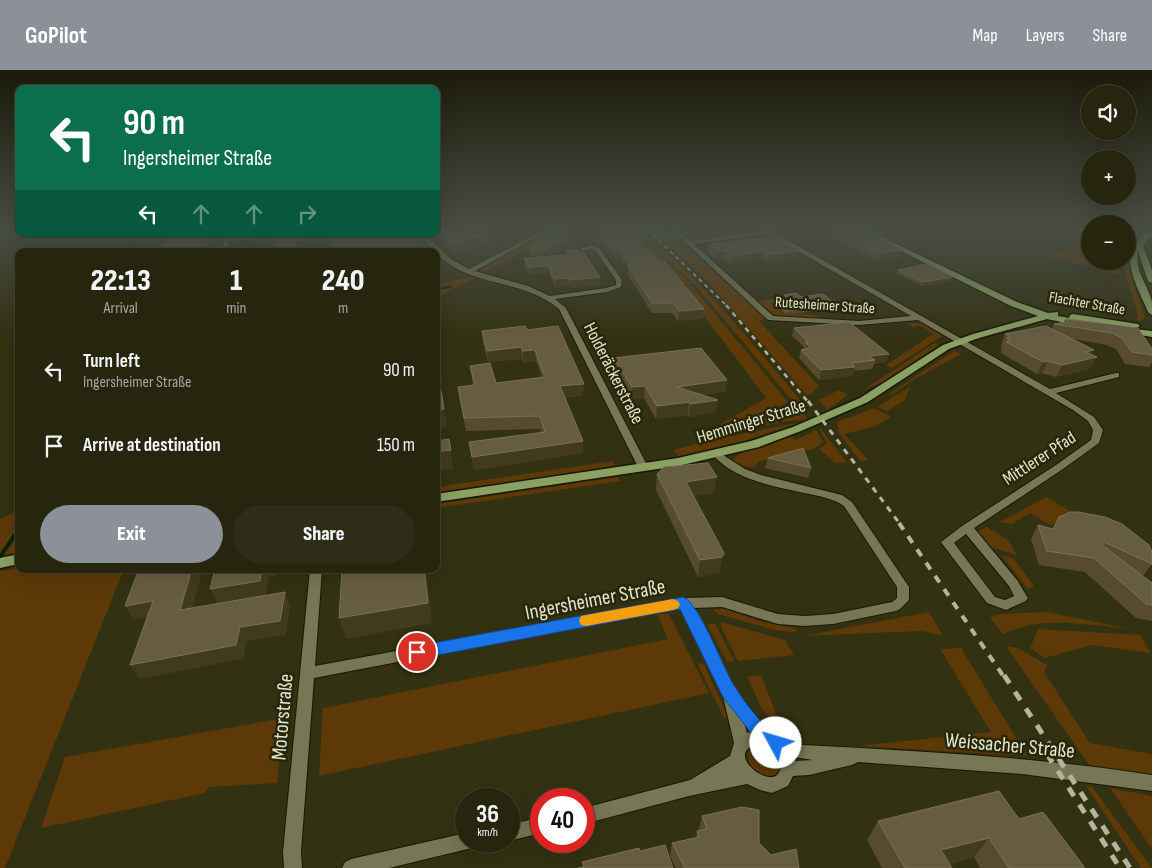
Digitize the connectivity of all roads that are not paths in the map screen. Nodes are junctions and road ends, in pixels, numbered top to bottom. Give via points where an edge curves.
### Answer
1 (458, 266) edge
2 (479, 266) edge
3 (609, 266) edge
4 (715, 266) edge
5 (829, 266) edge
6 (938, 266) edge
7 (1135, 266) edge
8 (1147, 266) edge
9 (470, 271) junction
10 (1152, 281) edge
11 (550, 298) junction
12 (1052, 315) junction
13 (919, 318) junction
14 (1150, 320) edge
15 (1128, 328) junction
16 (1152, 334) edge
17 (1152, 339) edge
18 (959, 342) junction
19 (1116, 375) dead end
20 (1050, 392) junction
21 (717, 454) junction
22 (644, 467) junction
23 (440, 497) edge
24 (966, 528) junction
25 (316, 573) edge
26 (683, 602) junction
27 (307, 673) junction
28 (729, 692) junction
29 (765, 738) junction
30 (742, 743) junction
31 (782, 748) junction
32 (864, 756) junction
33 (738, 759) junction
34 (789, 769) junction
35 (748, 776) junction
36 (1152, 783) edge
37 (689, 788) junction
38 (595, 813) edge
39 (455, 844) edge
40 (293, 868) edge
41 (351, 868) edge

1 - 9 street
2 - 9 street
3 - 11 street via 619,280 617,288
4 - 13 street, Rutesheimer Straße via 771,318 859,323
5 - 13 street, Mittlerer Pfad
6 - 12 main road, Flachter Straße
7 - 14 main road
8 - 10 main road
9 - 11 street, Holderäckerstraße via 532,289
11 - 22 street, Holderäckerstraße via 568,318
12 - 15 main road, Flachter Straße
12 - 18 main road, Hemminger Straße
13 - 18 street, Mittlerer Pfad
14 - 15 main road, Flachter Straße
15 - 16 main road, Flachter Straße
15 - 17 main road
18 - 20 street, Mittlerer Pfad
18 - 21 main road, Hemminger Straße via 933,354 880,391 846,408 789,432
19 - 20 street
20 - 24 street, Mittlerer Pfad via 1091,419 1098,430 1096,441
21 - 22 main road, Hemminger Straße
21 - 26 street, Ingersheimer Straße via 731,466 755,476 838,497 848,504 903,587 902,600 896,606 833,619 805,621 778,619 722,602
22 - 23 main road, Hemminger Straße
24 - 24 street, Mittlerer Pfad via 947,542 980,586 997,604 1006,605 1022,598
25 - 27 street, Motorstraße
26 - 27 street, Ingersheimer Straße
26 - 28 street
27 - 40 street, Motorstraße
28 - 29 street
28 - 30 street
29 - 30 street via 754,737
29 - 31 street
30 - 33 street
31 - 32 street, Weissacher Straße
31 - 34 street
32 - 34 street, Weissacher Straße
32 - 36 street, Weissacher Straße via 996,765
33 - 35 street
33 - 37 street
34 - 35 street via 785,778 774,784 759,783
35 - 37 street
37 - 38 street
39 - 41 street

